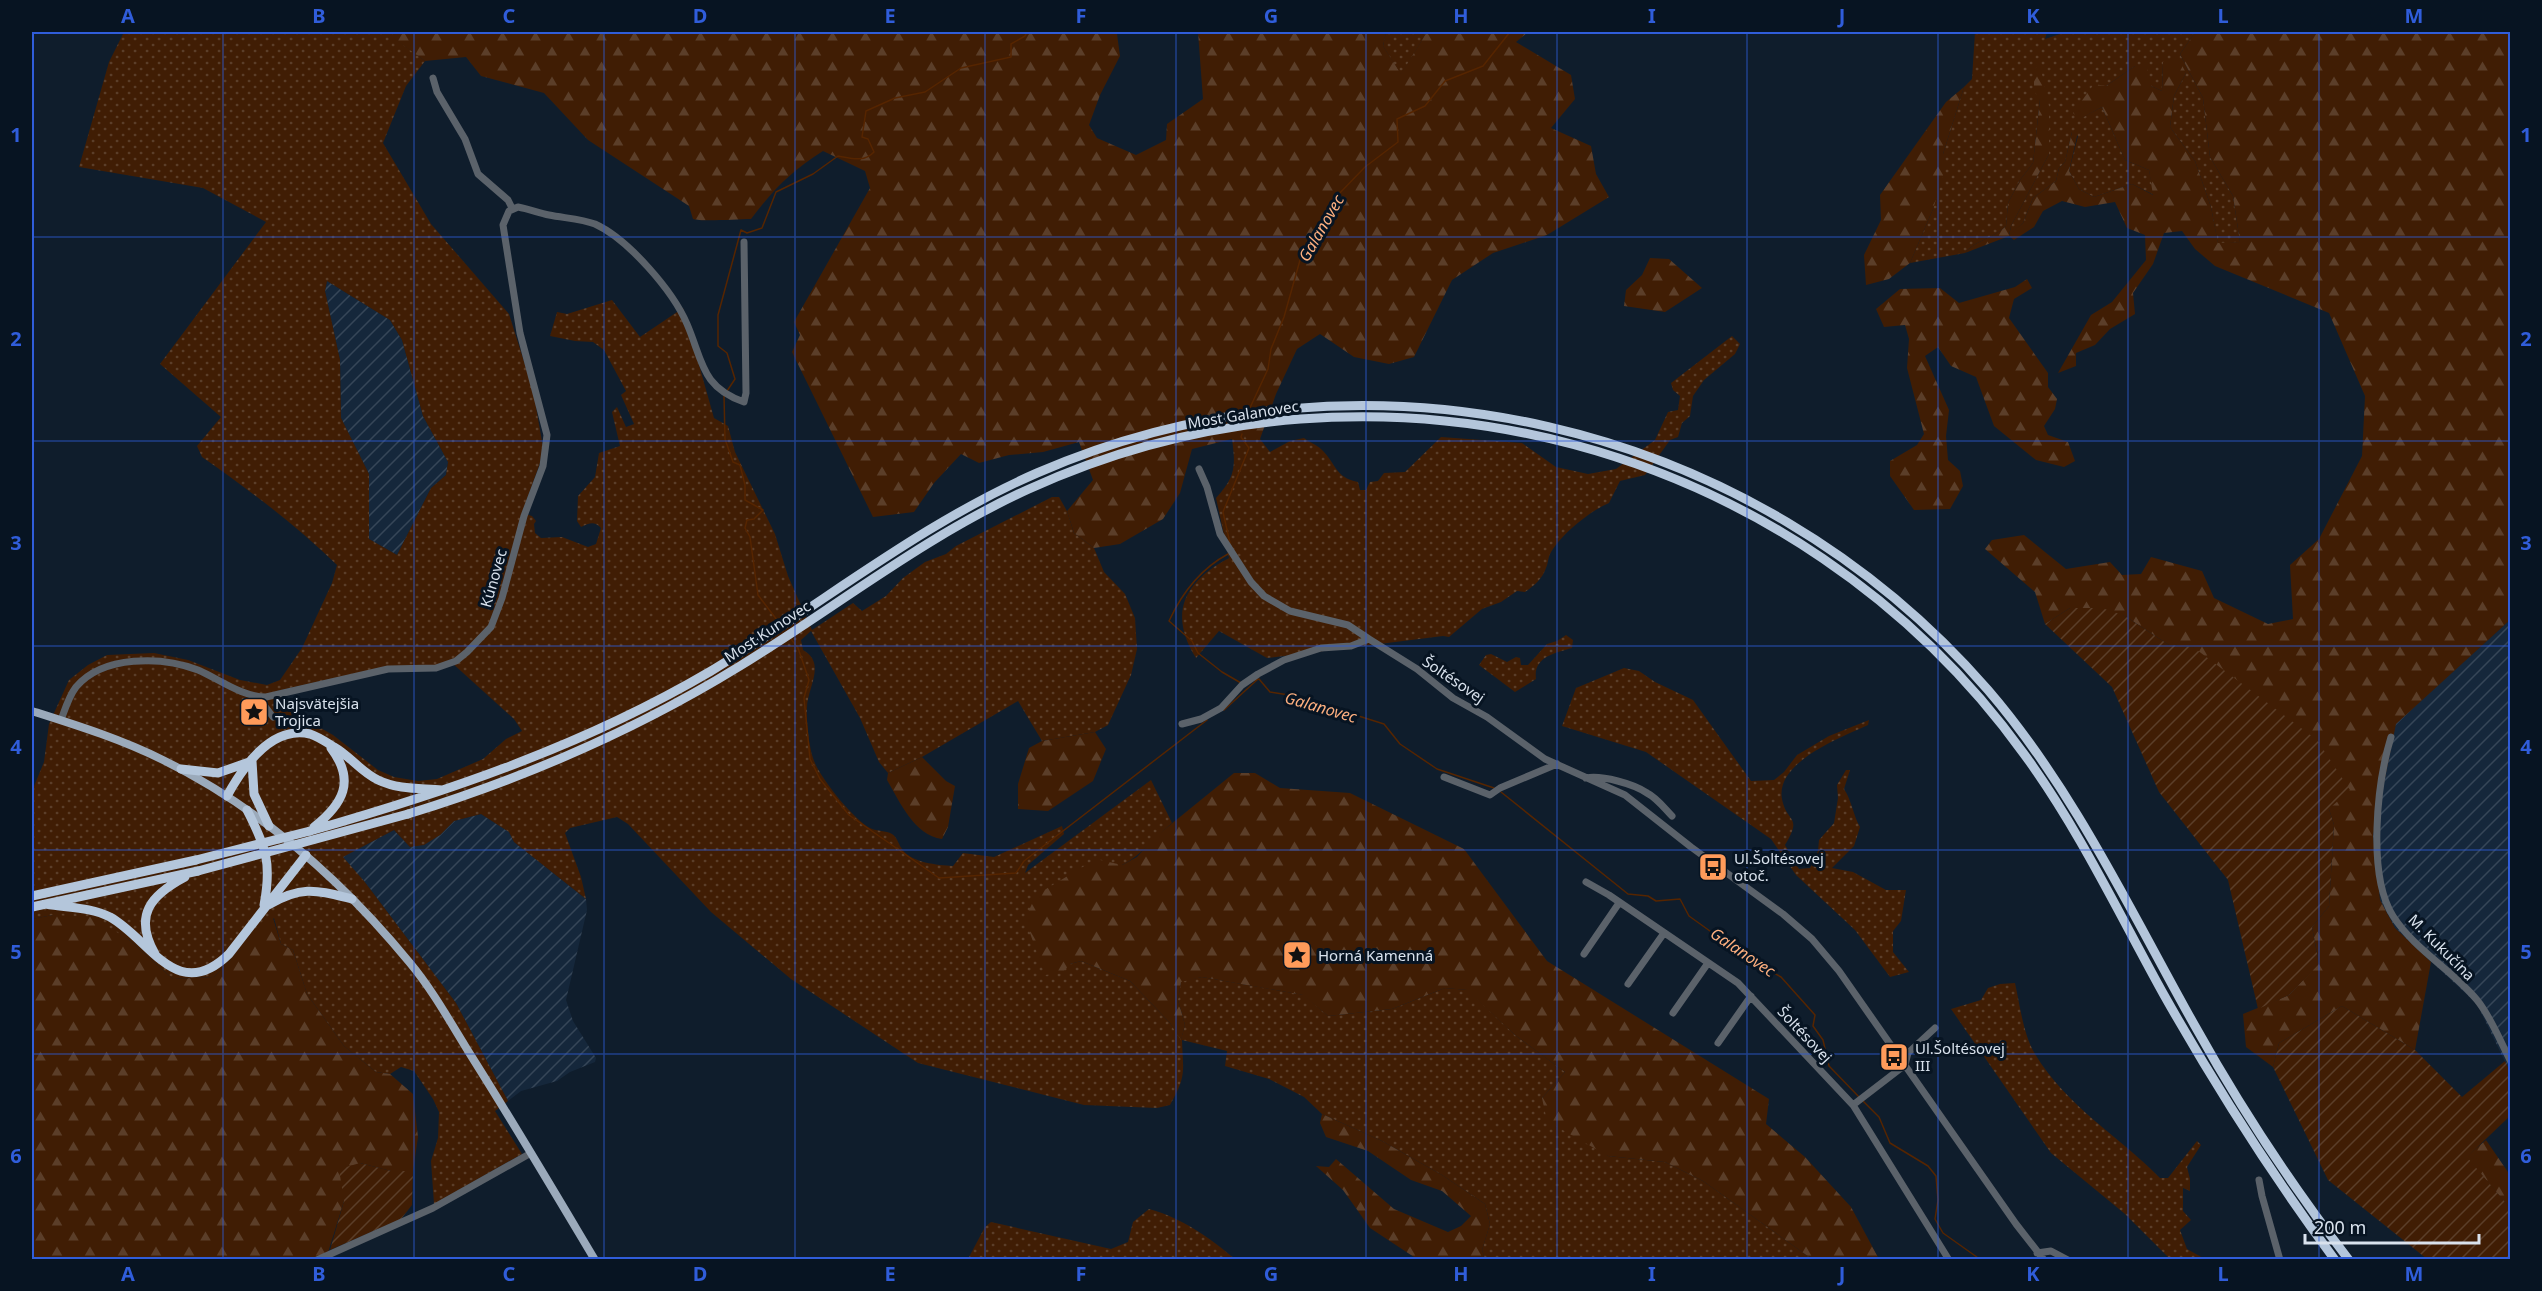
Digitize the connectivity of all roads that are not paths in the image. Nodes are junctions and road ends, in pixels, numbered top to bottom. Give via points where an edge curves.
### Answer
1 (433, 78) dead end
2 (512, 208) junction
3 (744, 242) dead end
4 (1199, 470) dead end
5 (856, 577) joint
6 (862, 585) joint
7 (1369, 639) junction
8 (258, 697) junction
9 (32, 711) edge
10 (273, 717) dead end
11 (62, 720) junction
12 (1182, 724) dead end
13 (2391, 737) dead end
14 (329, 745) junction
15 (252, 761) junction
16 (1557, 764) junction
17 (181, 769) junction
18 (1444, 777) dead end
19 (1586, 778) junction
20 (447, 790) junction
21 (227, 796) junction
22 (247, 810) junction
23 (1672, 816) dead end
24 (269, 826) junction
25 (310, 831) junction
26 (306, 855) junction
27 (198, 871) junction
28 (1586, 882) dead end
29 (32, 896) edge
30 (352, 899) junction
31 (1619, 903) junction
32 (46, 904) junction
33 (32, 907) edge
34 (264, 908) junction
35 (1664, 933) junction
36 (1584, 954) dead end
37 (158, 958) junction
38 (1708, 963) junction
39 (1628, 984) dead end
40 (1751, 996) junction
41 (1673, 1013) dead end
42 (1935, 1028) dead end
43 (1718, 1043) dead end
44 (2511, 1060) edge
45 (1905, 1065) junction
46 (1853, 1106) junction
47 (531, 1154) junction
48 (2259, 1179) dead end
49 (2037, 1253) junction
50 (317, 1260) edge
51 (595, 1260) edge
52 (1949, 1260) edge
53 (2044, 1260) edge
54 (2068, 1260) edge
55 (2280, 1260) edge
56 (2335, 1260) edge
57 (2349, 1260) edge

1 - 2 street via 465,139 473,166
2 - 3 street via 595,224 638,254 687,322 701,366 713,385 744,402
2 - 8 street, Kúnovec via 505,216 505,239 520,333 547,435 543,466 491,627 456,661 436,668 388,669
4 - 7 street via 1220,534 1264,596 1290,611 1348,625
5 - 20 highway, Most Kunovec via 680,689 575,741
5 - 57 highway, Most Galanovec via 981,500 1045,470 1172,429 1265,412 1313,407 1432,408 1508,418 1587,436 1676,466 1763,508 1848,562 1936,635 1986,688 2058,784 2226,1080
6 - 27 highway, Most Kunovec, bridge via 686,698 560,759 486,789 408,814
6 - 56 highway, Most Galanovec via 990,508 1044,482 1099,461 1174,440 1266,423 1394,417 1467,422 1580,445 1669,475 1758,518 1844,572 1928,642 1979,696 2065,814 2216,1084
7 - 12 street via 1284,660 1242,685 1221,708
7 - 16 street, Šoltésovej
8 - 10 street
8 - 11 street via 189,667 133,662 108,666 84,679 69,699
9 - 11 main road
11 - 17 main road
13 - 44 street, M. Kukučína via 2383,763 2379,806 2384,897 2401,926 2476,1000
14 - 15 highway via 308,734 286,735 271,742
14 - 20 highway via 385,783
14 - 25 highway via 342,765 344,791 334,810
15 - 17 highway via 218,773
15 - 21 highway
15 - 24 highway via 254,794
16 - 18 street via 1490,795
16 - 19 street, Šoltésovej
17 - 21 main road
19 - 23 street, Šoltésovej via 1607,778 1647,793
19 - 45 street, Šoltésovej via 1625,795 1812,939 1839,970
20 - 25 highway, Most Kunovec
21 - 22 main road
22 - 24 main road
22 - 34 highway via 268,858
24 - 26 main road
25 - 29 highway, Most Kunovec, bridge
26 - 30 main road
26 - 34 highway
27 - 32 highway
27 - 37 highway via 165,888 150,905 146,934
28 - 31 street, Šoltésovej
30 - 34 highway via 306,890 290,893
30 - 47 main road via 433,994
31 - 35 street, Šoltésovej
31 - 36 street
32 - 33 highway
32 - 37 highway via 104,914
34 - 37 highway via 229,954 209,969 182,972
35 - 38 street, Šoltésovej
35 - 39 street
38 - 40 street, Šoltésovej
38 - 41 street
40 - 43 street
40 - 46 street, Šoltésovej
42 - 45 street via 1908,1053
45 - 46 street
45 - 49 street, Šoltésovej
46 - 52 street, Šoltésovej
47 - 50 street via 433,1208
47 - 51 main road
48 - 55 street
49 - 53 street, Šoltésovej
49 - 54 street via 2051,1251

